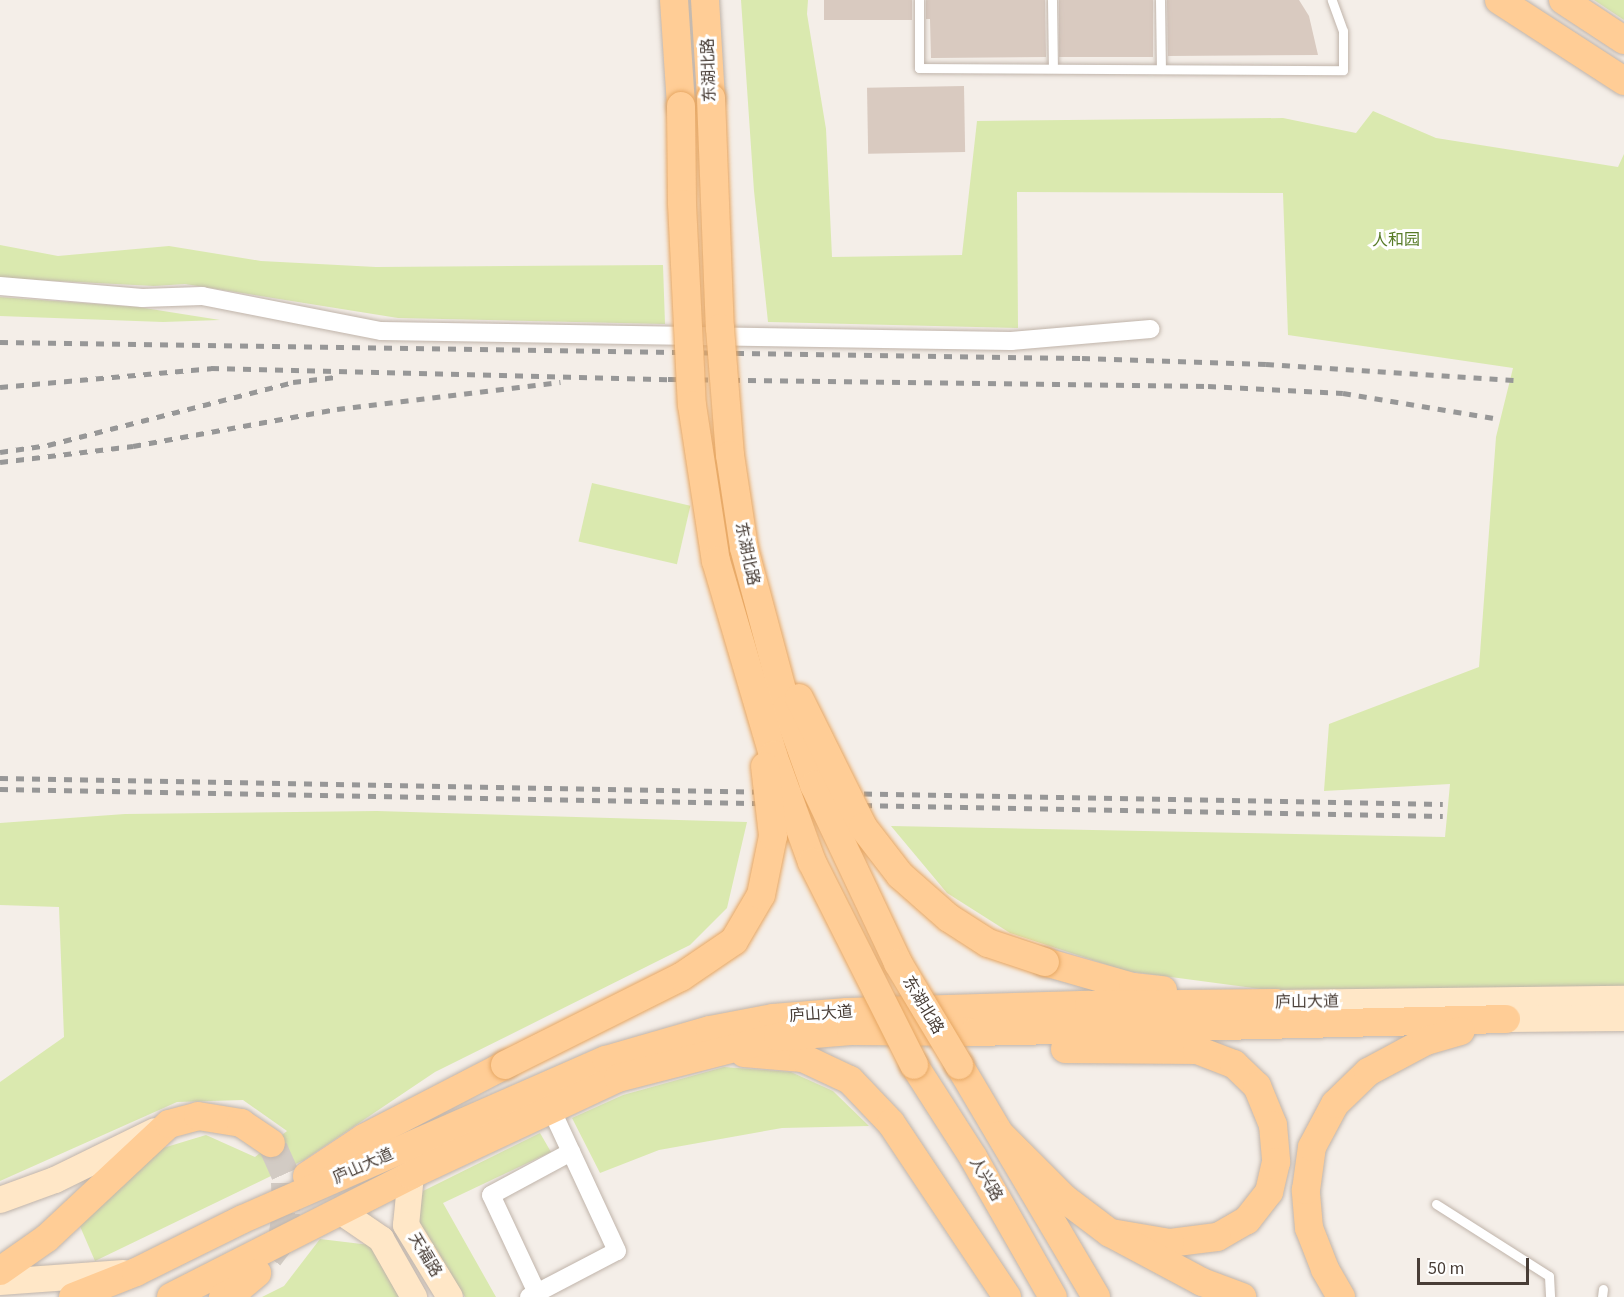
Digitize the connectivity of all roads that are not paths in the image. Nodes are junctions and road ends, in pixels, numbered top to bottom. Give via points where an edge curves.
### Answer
1 (919, 0) edge
2 (1052, 0) edge
3 (1160, 0) edge
4 (1332, 0) edge
5 (1500, 0) edge
6 (1563, 0) edge
7 (707, 6) edge
8 (673, 7) edge
9 (1624, 40) edge
10 (1053, 68) junction
11 (1161, 68) junction
12 (1624, 81) edge
13 (0, 286) edge
14 (1150, 329) dead end
15 (765, 626) junction
16 (758, 707) junction
17 (1624, 999) edge
18 (1276, 1003) junction
19 (1624, 1018) edge
20 (1506, 1019) junction
21 (975, 1032) junction
22 (715, 1051) junction
23 (914, 1065) joint
24 (551, 1109) junction
25 (169, 1124) junction
26 (1002, 1136) junction
27 (271, 1143) tunnel mouth
28 (571, 1152) junction
29 (411, 1175) junction
30 (0, 1200) edge
31 (1436, 1204) dead end
32 (340, 1211) junction
33 (243, 1219) junction
34 (1110, 1233) junction
35 (0, 1271) edge
36 (136, 1272) junction
37 (257, 1273) tunnel mouth
38 (0, 1282) edge
39 (533, 1295) edge
40 (73, 1297) edge
41 (171, 1297) edge
42 (223, 1297) edge
43 (414, 1297) edge
44 (450, 1297) edge
45 (1007, 1297) edge
46 (1053, 1297) edge
47 (1096, 1297) edge
48 (1242, 1297) edge
49 (1341, 1297) edge
50 (1550, 1297) edge

1 - 10 lane via 919,68
2 - 10 lane
3 - 11 lane
4 - 11 lane via 1343,31 1343,70
5 - 12 main road
6 - 9 main road
7 - 15 main road, 东湖北路, bridge via 714,222 730,455 744,548
8 - 16 main road, 东湖北路, bridge via 681,106 692,405 716,561
10 - 11 lane
13 - 14 street via 142,298 202,296 381,332 1011,341
15 - 18 main road, bridge via 863,827 900,875 949,918 988,943 1133,987
15 - 26 main road, 东湖北路, bridge via 787,709 814,785 898,963
16 - 23 main road, 东湖北路, bridge via 812,862
16 - 33 main road, bridge via 773,836 761,895 734,941 681,976 364,1138
17 - 18 street, 庐山大道
18 - 33 main road, 庐山大道 via 847,1012 773,1018 710,1030 606,1060
19 - 20 street, 庐山大道
20 - 21 main road, 庐山大道
20 - 49 main road via 1426,1041 1368,1072 1335,1104 1312,1147 1306,1190 1309,1228
21 - 22 main road, 庐山大道 via 851,1031 778,1037
21 - 34 main road via 1041,1049 1197,1050 1234,1064 1257,1086 1274,1125 1276,1162 1269,1192 1247,1220 1217,1237 1170,1244
22 - 24 main road, 庐山大道 via 618,1078
22 - 45 main road via 803,1058 850,1080 891,1123
23 - 46 main road, 人兴路 via 974,1157
24 - 28 street
24 - 29 main road, 庐山大道
25 - 27 main road via 198,1116 241,1123
25 - 30 street via 55,1180
25 - 35 main road via 47,1238
26 - 34 main road via 1065,1199
26 - 47 main road
28 - 39 street via 491,1195
28 - 39 street via 617,1251
29 - 32 main road, 庐山大道
29 - 44 street, 天福路 via 406,1225
31 - 50 lane via 1548,1276
32 - 41 main road, 庐山大道
32 - 43 street, 天福路 via 381,1239
33 - 36 main road, 庐山大道
34 - 48 main road via 1202,1282
36 - 38 street
36 - 40 main road, 庐山大道
37 - 42 main road

